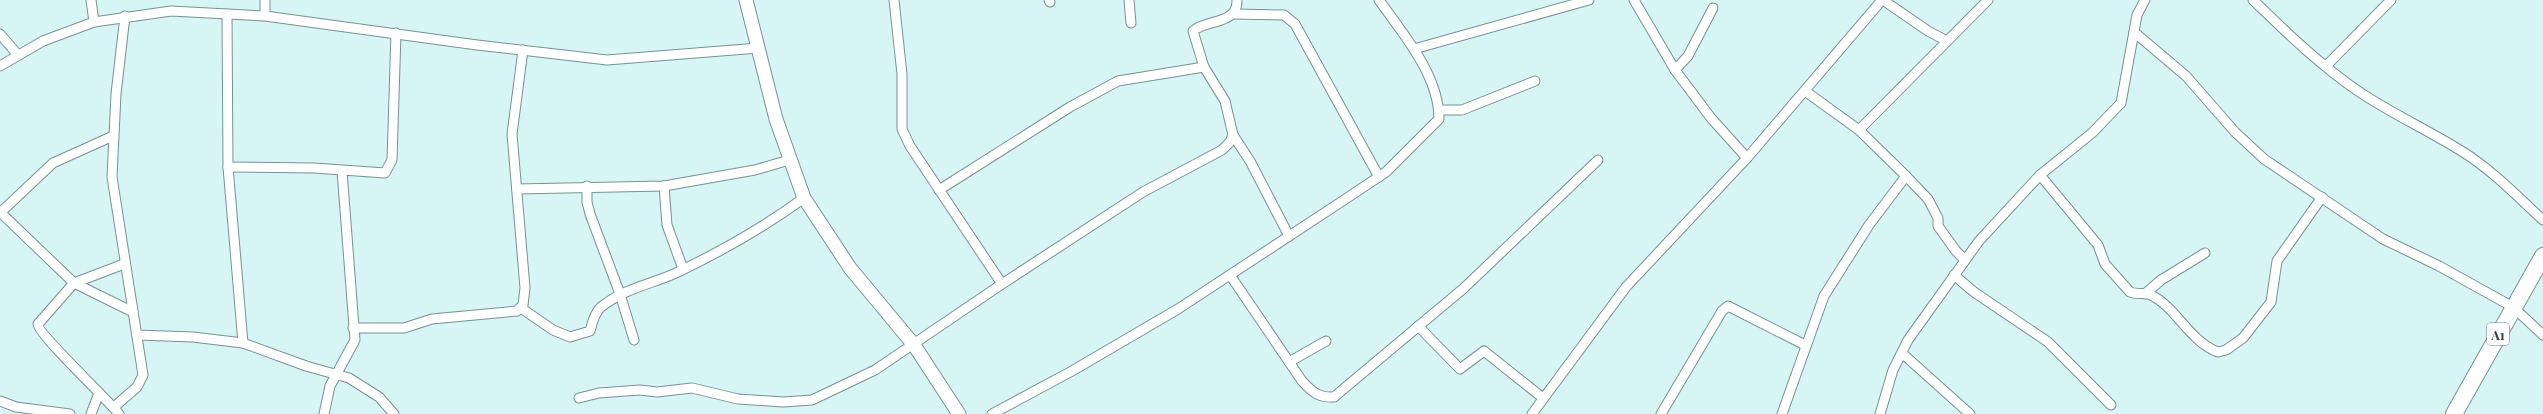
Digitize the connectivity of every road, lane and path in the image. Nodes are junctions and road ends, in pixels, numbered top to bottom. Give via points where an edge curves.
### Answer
1 (91, 0) edge
2 (265, 0) edge
3 (746, 0) edge
4 (894, 0) edge
5 (1129, 0) edge
6 (1237, 0) edge
7 (1379, 0) edge
8 (1590, 0) edge
9 (1634, 0) edge
10 (1882, 0) edge
11 (1988, 0) edge
12 (2145, 0) edge
13 (2391, 0) edge
14 (2258, 2) edge
15 (1713, 8) dead end
16 (227, 14) junction
17 (1234, 14) junction
18 (124, 16) junction
19 (265, 16) junction
20 (94, 22) junction
21 (1131, 22) dead end
22 (2134, 32) junction
23 (396, 33) junction
24 (0, 34) edge
25 (1947, 41) junction
26 (759, 48) junction
27 (1414, 49) junction
28 (522, 50) junction
29 (18, 55) junction
30 (0, 66) edge
31 (1204, 66) junction
32 (2326, 66) junction
33 (1675, 70) junction
34 (1535, 81) dead end
35 (1805, 91) junction
36 (1439, 110) junction
37 (1859, 130) junction
38 (1233, 135) junction
39 (113, 136) junction
40 (1747, 158) junction
41 (789, 160) junction
42 (1598, 160) dead end
43 (228, 168) junction
44 (342, 171) junction
45 (2040, 175) junction
46 (1906, 176) junction
47 (1378, 177) junction
48 (587, 186) junction
49 (664, 186) junction
50 (517, 189) junction
51 (939, 190) junction
52 (2322, 197) junction
53 (804, 198) junction
54 (0, 212) edge
55 (2543, 220) edge
56 (1289, 236) junction
57 (2205, 253) dead end
58 (2543, 256) edge
59 (1965, 260) junction
60 (124, 264) junction
61 (683, 269) junction
62 (1230, 275) junction
63 (1954, 275) junction
64 (74, 283) junction
65 (1002, 284) junction
66 (620, 294) junction
67 (2145, 294) junction
68 (2513, 307) junction
69 (521, 308) junction
70 (133, 312) junction
71 (1418, 326) junction
72 (353, 328) junction
73 (137, 335) junction
74 (2543, 335) edge
75 (634, 340) dead end
76 (1326, 341) dead end
77 (243, 343) junction
78 (914, 345) junction
79 (1805, 345) junction
80 (1903, 354) junction
81 (1289, 362) junction
82 (336, 374) junction
83 (99, 393) junction
84 (579, 398) dead end
85 (1543, 398) junction
86 (0, 401) edge
87 (2111, 405) dead end
88 (117, 411) edge
89 (70, 414) edge
90 (91, 414) edge
91 (324, 414) edge
92 (394, 414) edge
93 (959, 414) edge
94 (992, 414) edge
95 (1532, 414) edge
96 (1661, 414) edge
97 (1782, 414) edge
98 (1880, 414) edge
99 (1970, 414) edge
100 (2454, 414) edge

1 - 20 street
2 - 19 street
3 - 26 main road
4 - 51 street via 902,74 902,129
5 - 21 street
6 - 17 street
7 - 27 street
8 - 27 street
9 - 33 street
10 - 25 street
10 - 35 street
11 - 25 street
12 - 22 street via 2137,15
13 - 32 street
14 - 32 street
15 - 33 street via 1688,56
16 - 18 street via 171,11
16 - 19 street
16 - 43 street
17 - 31 street via 1199,26 1193,31
17 - 47 street via 1284,16 1295,24
18 - 20 street
18 - 39 street
19 - 23 street
20 - 29 street via 43,41
22 - 45 street via 2121,103 2092,133
22 - 52 street via 2186,76 2235,132 2264,159
23 - 28 street
23 - 44 street via 391,164 385,173
24 - 29 street
25 - 37 street
26 - 28 street via 607,60
26 - 41 main road
27 - 36 street via 1433,88
28 - 50 street via 512,134
29 - 30 street
31 - 38 street via 1225,102
31 - 51 street via 1118,81 1070,107
32 - 55 street via 2394,115 2464,152
33 - 40 street via 1710,118
34 - 36 street via 1462,110
35 - 37 street
35 - 40 street
36 - 47 street via 1439,119
37 - 46 street
38 - 56 street via 1250,161
38 - 65 street via 1222,150 1143,192
39 - 54 street via 53,163
39 - 60 street via 112,177
40 - 85 street via 1626,287
41 - 49 street via 755,170
41 - 53 main road
42 - 71 street via 1464,288
43 - 44 street via 314,168
43 - 77 street
44 - 72 street
45 - 59 street via 1979,241
45 - 67 street via 2098,245 2105,264 2122,284 2130,292
46 - 59 street via 1928,199 1938,218 1938,226
46 - 79 street via 1839,270 1824,296
47 - 56 street
48 - 49 street
48 - 50 street
48 - 66 street via 590,214
49 - 61 street via 667,225
50 - 69 street via 525,288
51 - 65 street
52 - 67 street via 2277,261 2271,302 2242,338 2226,350 2218,352 2209,348 2160,301
52 - 68 street via 2383,239 2439,266
53 - 61 street via 742,238
53 - 78 main road via 850,268
54 - 64 street
56 - 62 street
57 - 67 street via 2161,280
58 - 68 highway, A1
59 - 63 street
60 - 64 street
60 - 70 street
61 - 66 street
62 - 81 street
62 - 94 street via 1072,371
63 - 80 street via 1908,340
63 - 87 street via 1974,292 2048,342
64 - 70 street
64 - 83 street via 40,319 38,328
65 - 78 street
66 - 69 street via 600,308 590,331 570,336 553,330
66 - 75 street
68 - 74 street
68 - 100 highway, A1
69 - 72 street via 517,311 494,314 432,319 404,328
70 - 73 street
71 - 81 street via 1334,398 1323,398 1312,392
71 - 85 street via 1460,368 1484,351
72 - 82 street via 355,340
73 - 77 street via 193,337
73 - 88 street via 143,375 137,387
76 - 81 street
77 - 82 street
78 - 84 street via 875,370 812,400 783,402 738,399 692,388 657,392 640,390 599,393
78 - 93 main road
79 - 96 street via 1728,306 1722,311
79 - 97 street
80 - 98 street via 1893,370
80 - 99 street
82 - 91 street via 330,386
82 - 92 street via 362,385 379,397
83 - 88 street
83 - 90 street
85 - 95 street
86 - 89 street via 16,407

